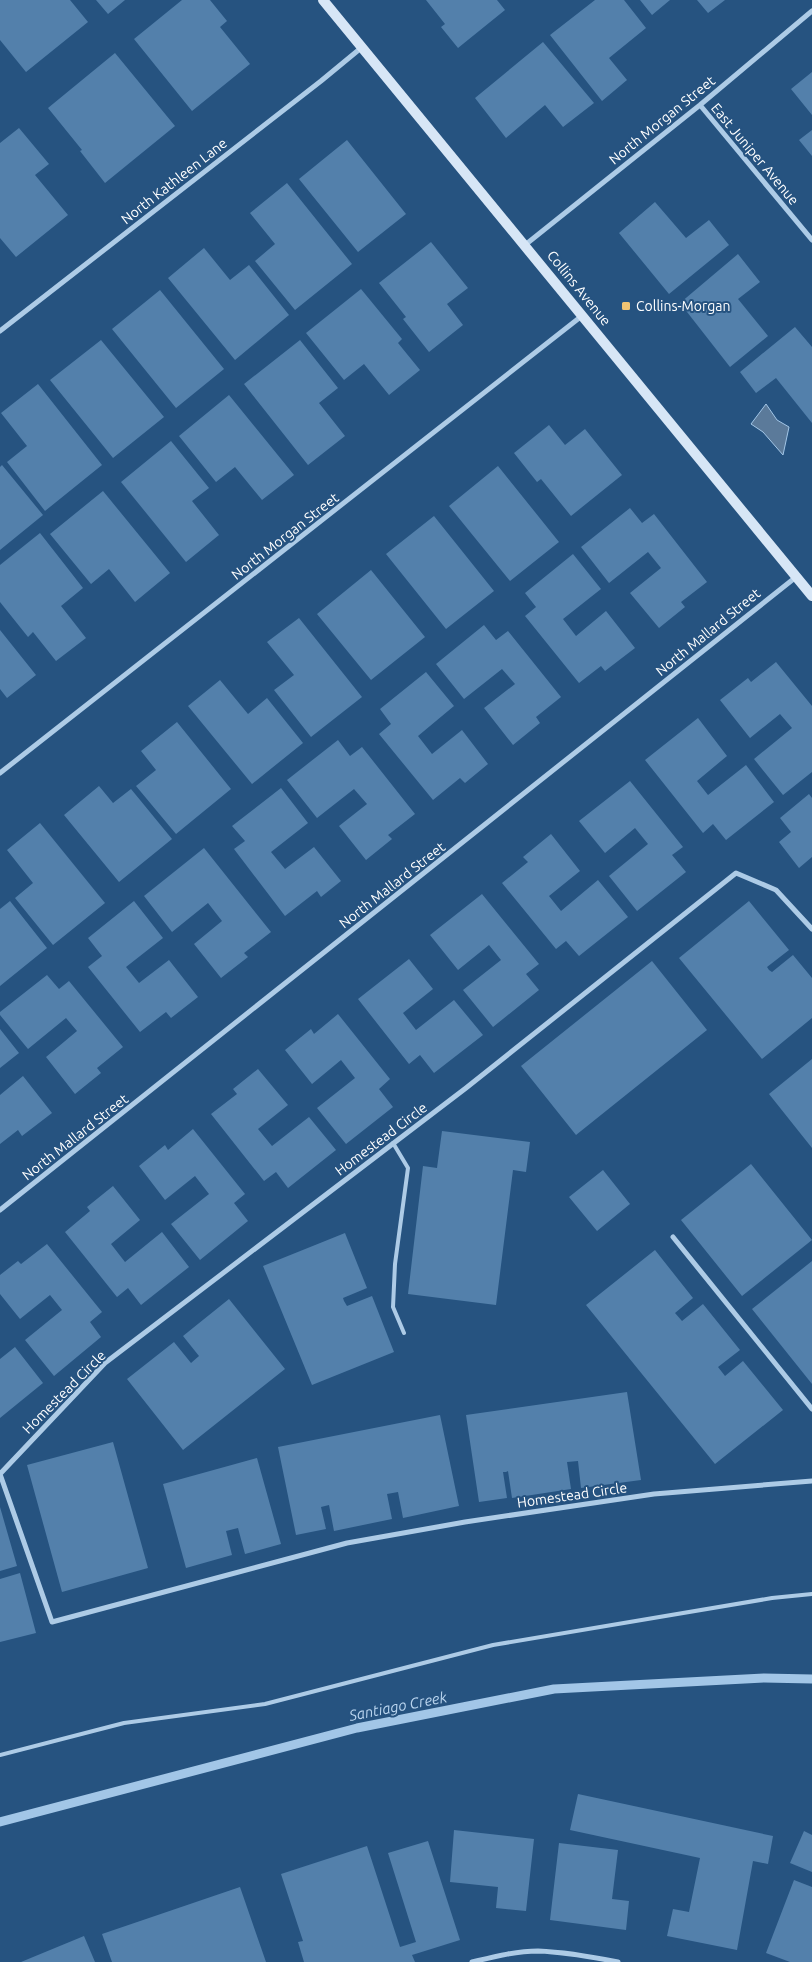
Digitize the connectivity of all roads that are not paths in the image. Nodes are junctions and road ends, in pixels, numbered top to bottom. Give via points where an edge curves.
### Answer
1 (323, 0) edge
2 (812, 11) edge
3 (360, 48) junction
4 (700, 105) junction
5 (812, 240) edge
6 (525, 245) junction
7 (583, 315) junction
8 (0, 330) edge
9 (797, 576) junction
10 (812, 596) edge
11 (0, 773) edge
12 (812, 929) edge
13 (393, 1144) junction
14 (0, 1210) edge
15 (674, 1237) dead end
16 (404, 1333) dead end
17 (812, 1409) edge
18 (812, 1481) edge
19 (812, 1594) edge
20 (0, 1755) edge
21 (597, 1960) edge
22 (472, 1962) edge
23 (618, 1962) edge

1 - 3 street, Collins Avenue
2 - 4 street, North Morgan Street
3 - 6 street, Collins Avenue
3 - 8 street, North Kathleen Lane
4 - 5 street, East Juniper Avenue
4 - 6 street, North Morgan Street
6 - 7 street, Collins Avenue
7 - 9 street, Collins Avenue
7 - 11 street, North Morgan Street
9 - 10 street, Collins Avenue
9 - 14 street, North Mallard Street
12 - 13 street, Homestead Circle via 776,890 736,873
13 - 16 lane via 408,1168 395,1264 393,1307
13 - 18 street, Homestead Circle via 106,1363 0,1474 52,1622 347,1544 455,1523 654,1494
15 - 17 street
19 - 20 lane via 493,1645 265,1704 124,1723
21 - 22 street via 537,1951
21 - 23 street

